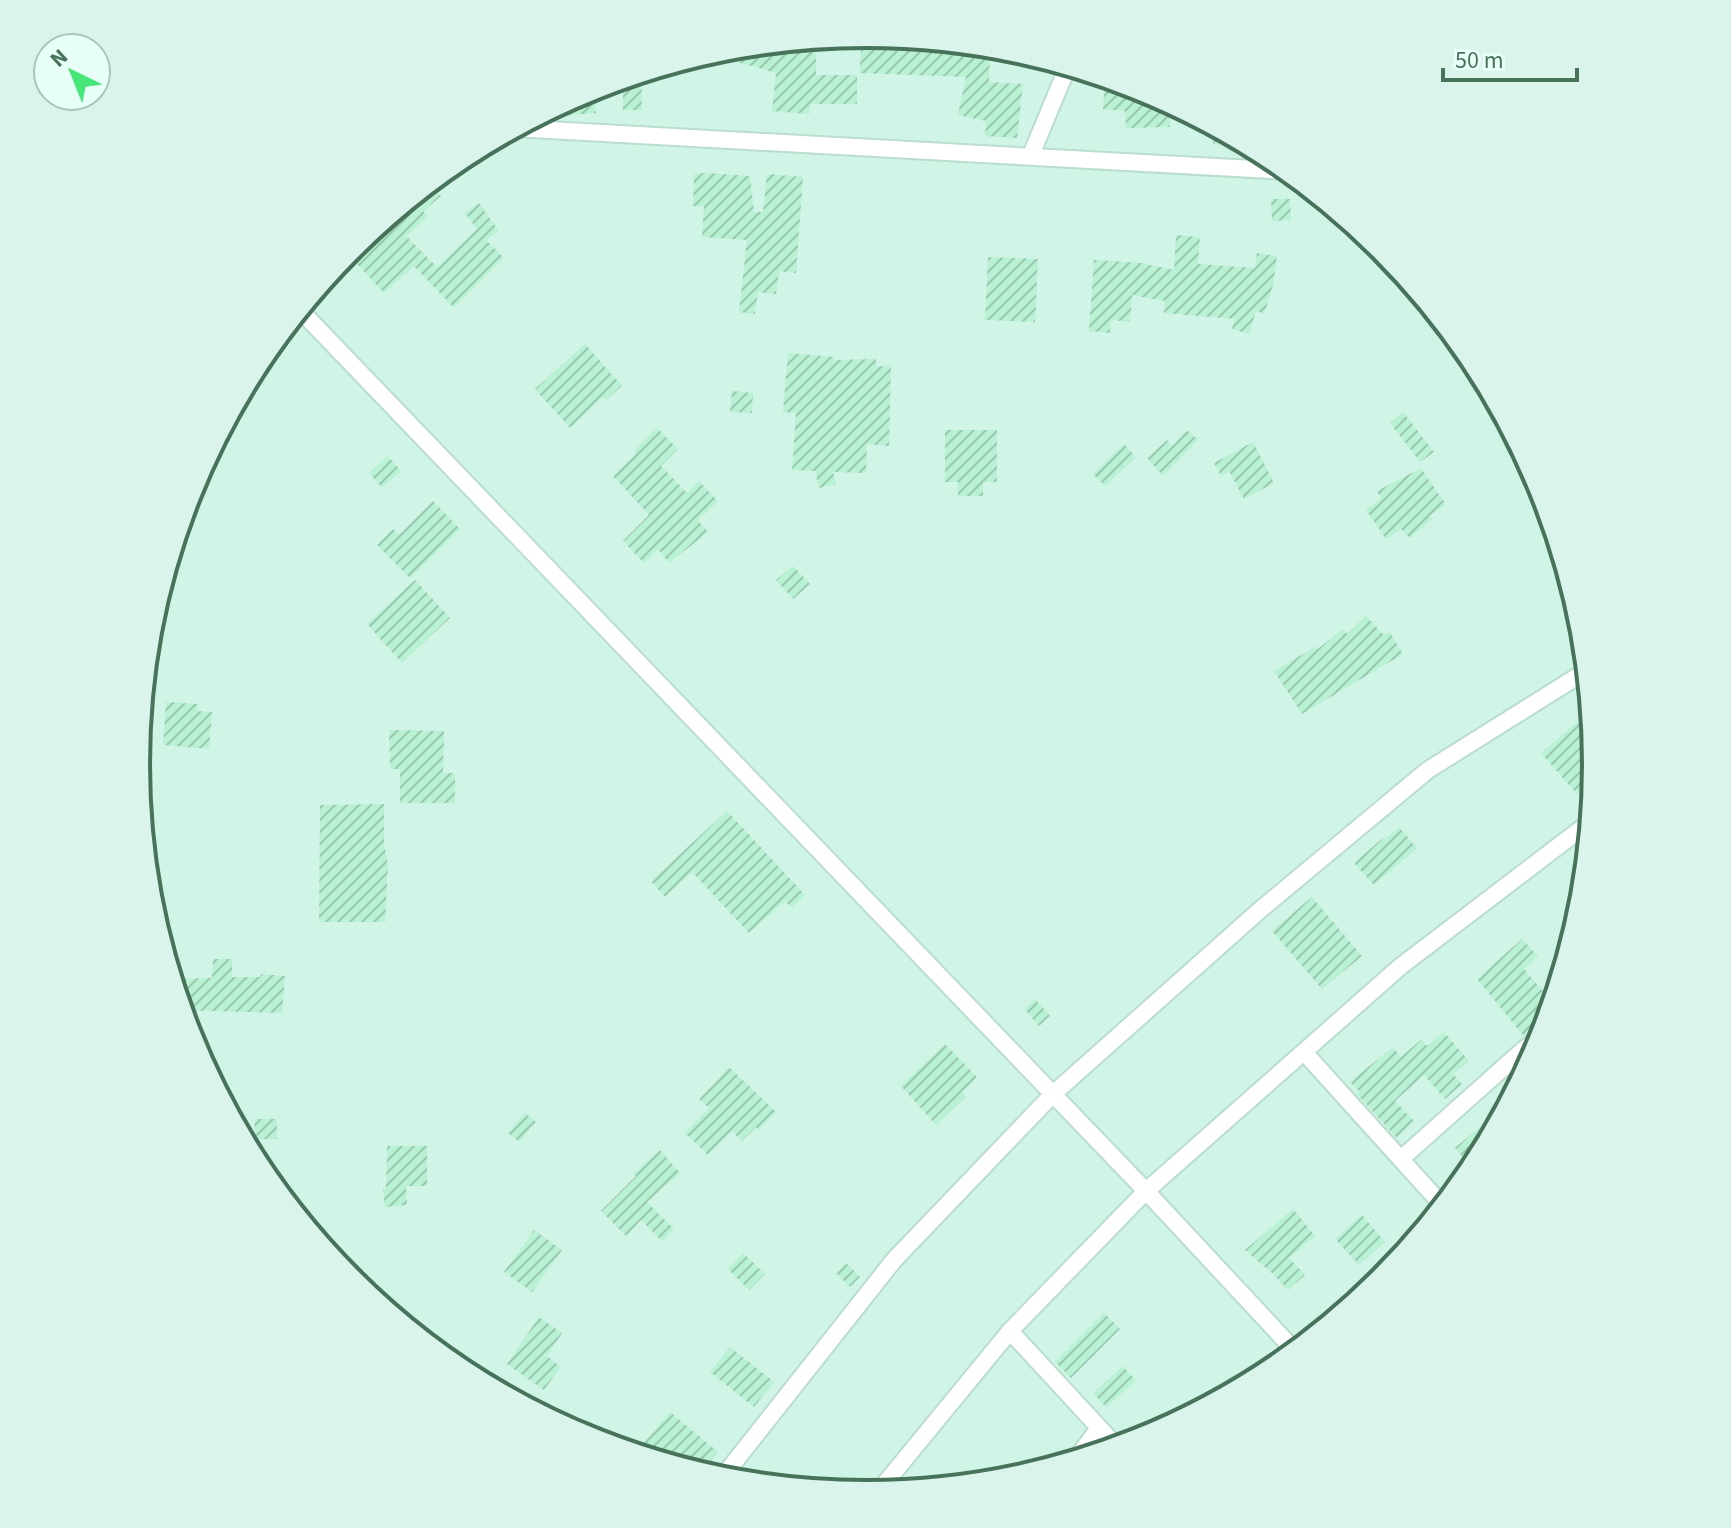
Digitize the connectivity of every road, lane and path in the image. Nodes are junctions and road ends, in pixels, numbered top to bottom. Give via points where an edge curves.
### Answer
1 (1064, 76) edge
2 (536, 129) edge
3 (1031, 155) junction
4 (1264, 169) edge
5 (306, 317) edge
6 (1576, 677) edge
7 (1578, 831) edge
8 (1304, 1052) junction
9 (1521, 1052) edge
10 (1053, 1094) junction
11 (1402, 1158) junction
12 (1146, 1191) junction
13 (1436, 1198) edge
14 (1010, 1331) junction
15 (1287, 1342) edge
16 (1099, 1428) junction
17 (1108, 1437) edge
18 (1086, 1445) edge
19 (731, 1467) edge
20 (888, 1479) edge

1 - 3 street
2 - 3 street
3 - 4 street
5 - 10 street
6 - 10 street via 1428,770
7 - 8 street via 1401,966
8 - 11 street
8 - 12 street
9 - 11 street
10 - 12 street
10 - 19 street via 894,1260
11 - 13 street
12 - 14 street
12 - 15 street
14 - 16 street
14 - 20 street
16 - 17 street
16 - 18 street

